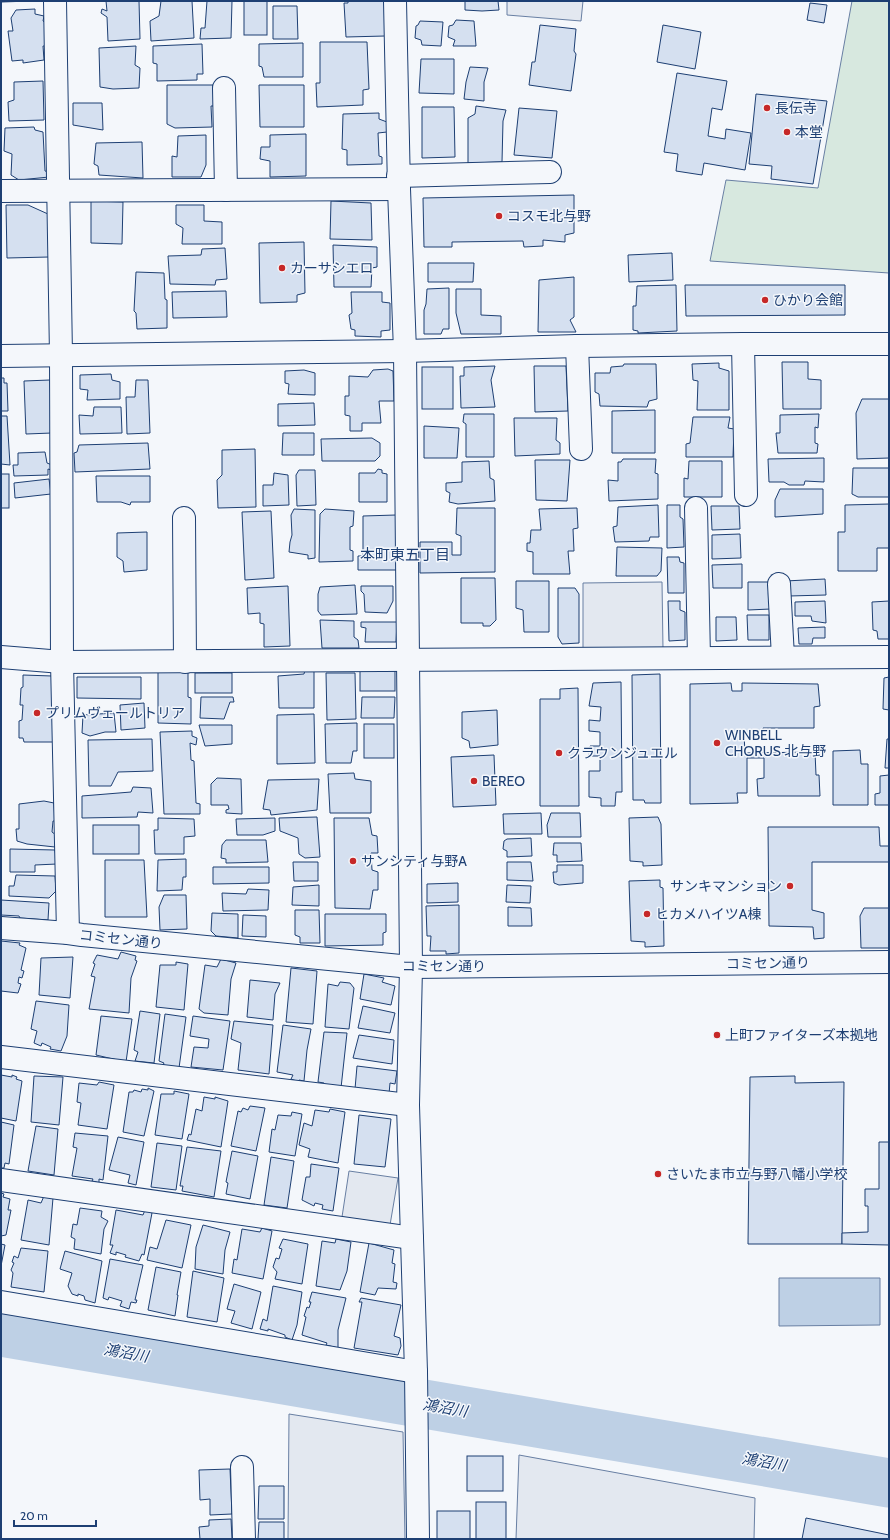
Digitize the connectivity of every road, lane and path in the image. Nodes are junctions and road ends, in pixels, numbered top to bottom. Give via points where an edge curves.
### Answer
1 (55, 1) edge
2 (395, 1) edge
3 (224, 88) dead end
4 (550, 172) dead end
5 (398, 183) junction
6 (226, 190) junction
7 (1, 191) edge
8 (59, 191) junction
9 (743, 344) junction
10 (889, 344) edge
11 (576, 346) junction
12 (405, 351) junction
13 (61, 355) junction
14 (1, 356) edge
15 (581, 449) dead end
16 (746, 495) dead end
17 (696, 508) dead end
18 (184, 518) dead end
19 (779, 584) dead end
20 (784, 657) junction
21 (889, 657) edge
22 (1, 658) edge
23 (699, 658) junction
24 (408, 660) junction
25 (62, 662) junction
26 (185, 662) junction
27 (1, 928) edge
28 (68, 933) junction
29 (889, 962) edge
30 (411, 967) junction
31 (1, 1057) edge
32 (408, 1105) junction
33 (1, 1180) edge
34 (412, 1238) junction
35 (1, 1302) edge
36 (416, 1375) junction
37 (242, 1467) dead end
38 (244, 1539) edge
39 (418, 1539) edge

1 - 8 street
2 - 5 street
3 - 6 street
4 - 5 street
5 - 6 street
5 - 12 street
6 - 8 street
7 - 8 street
8 - 13 street
9 - 10 street
9 - 11 street
9 - 16 street
11 - 12 street
11 - 15 street
12 - 13 street
12 - 24 street
13 - 14 street
13 - 25 street
17 - 23 street
18 - 26 street
19 - 20 street
20 - 21 street
20 - 23 street
22 - 25 street
23 - 24 street
24 - 26 street
24 - 30 street
25 - 26 street
25 - 28 street
27 - 28 street, コミセン通り
28 - 30 street, コミセン通り
29 - 30 street, コミセン通り
30 - 32 street
31 - 32 street
32 - 34 street
33 - 34 street
34 - 36 street
35 - 36 street
36 - 39 street
37 - 38 street

